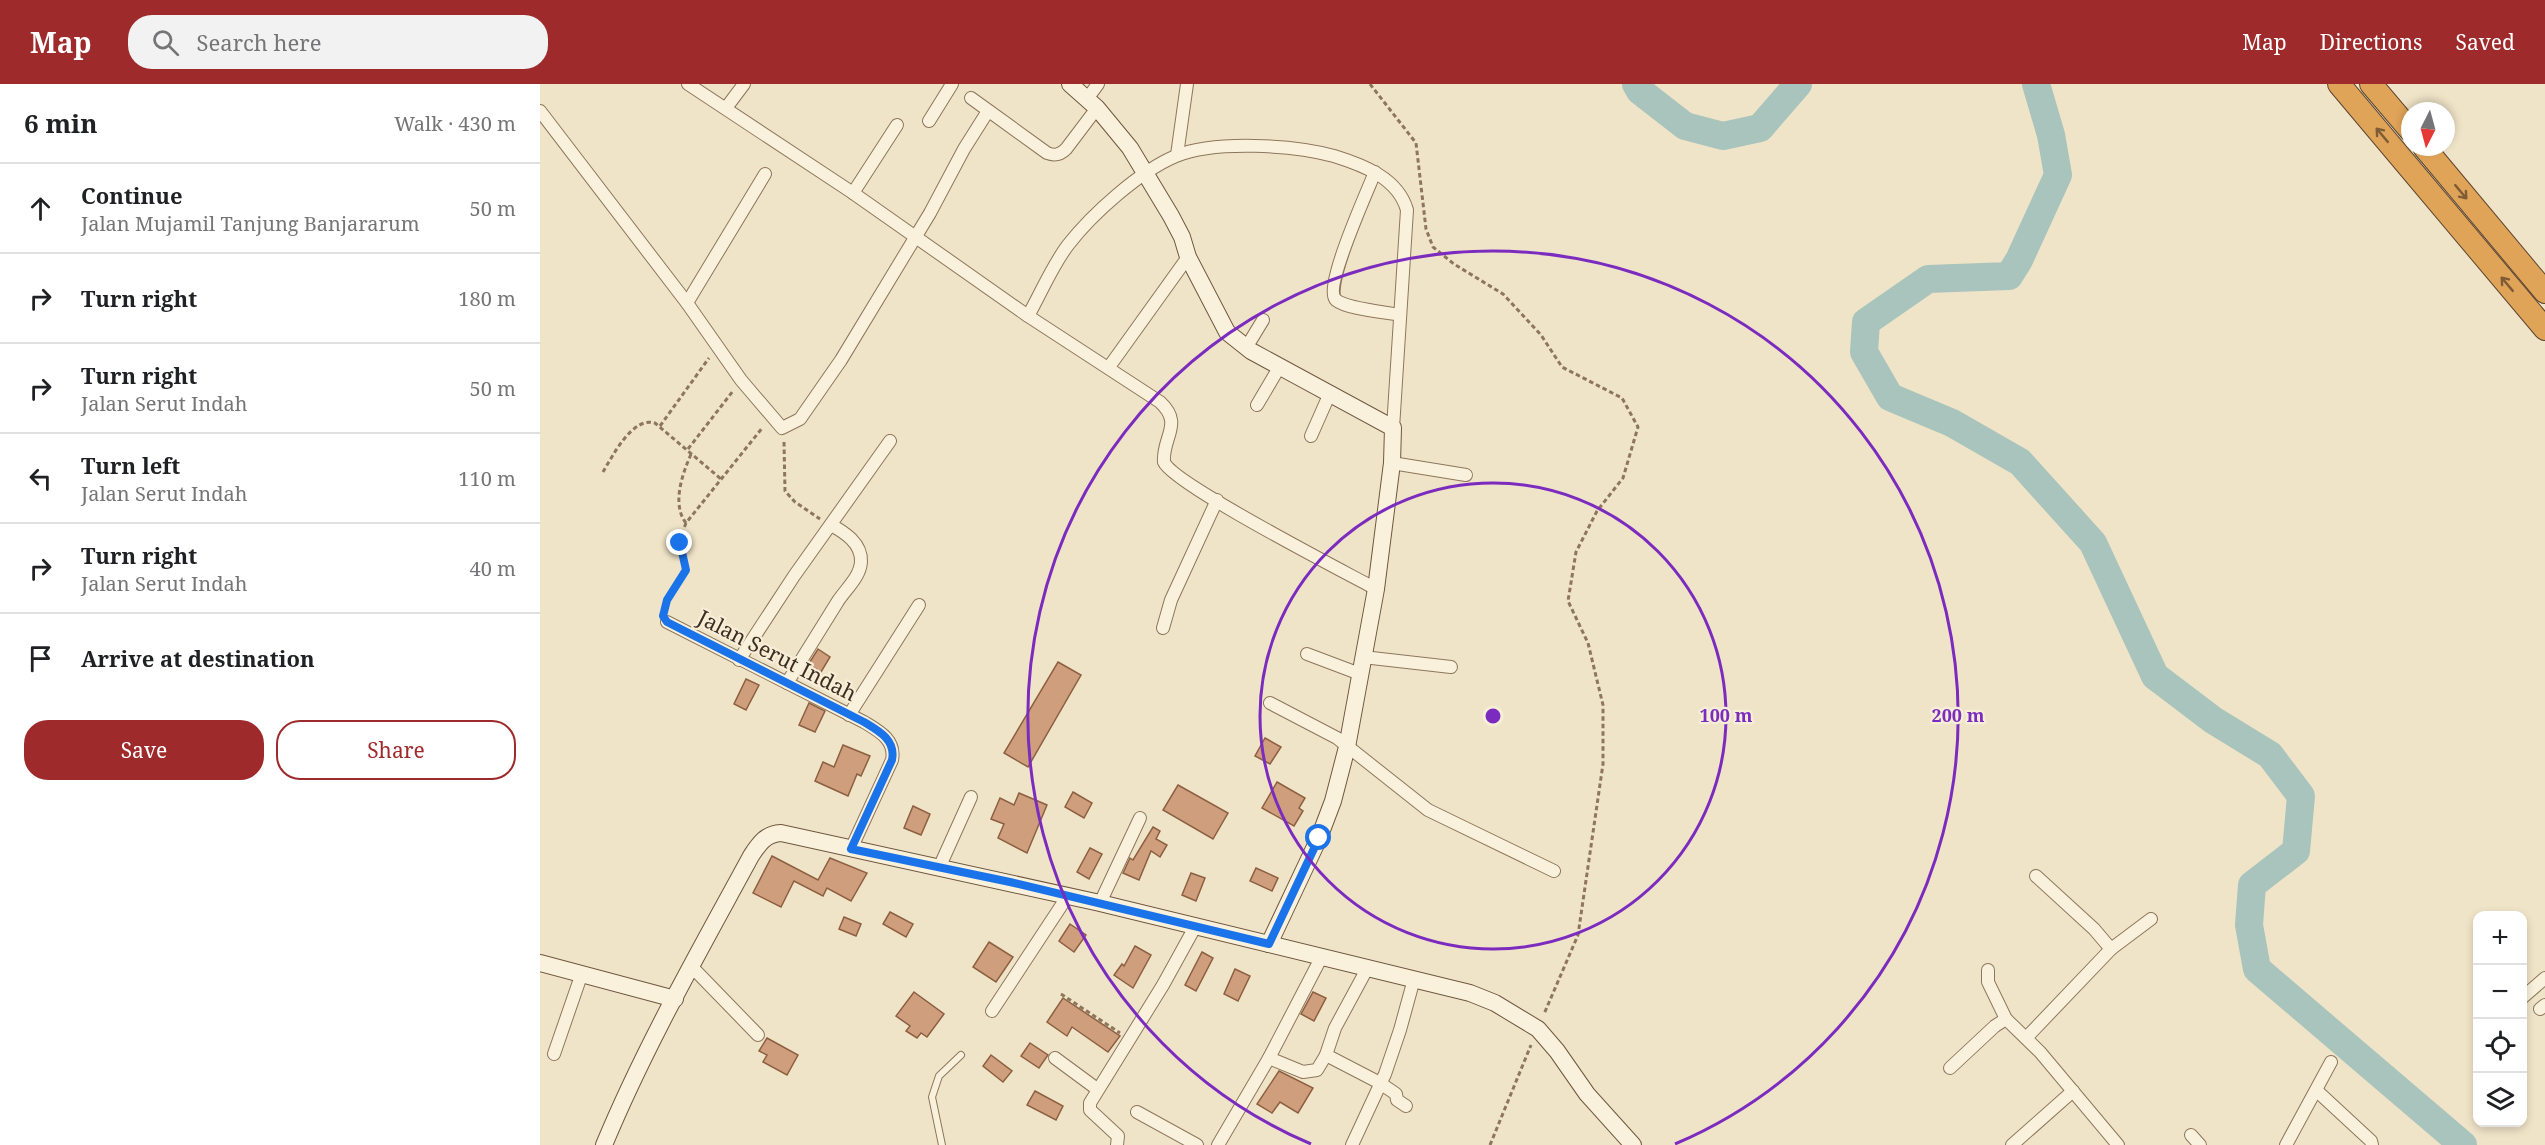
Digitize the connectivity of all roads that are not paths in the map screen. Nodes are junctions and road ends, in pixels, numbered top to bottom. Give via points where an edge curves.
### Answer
1 (688, 84) edge
2 (744, 84) edge
3 (952, 84) edge
4 (1070, 84) edge
5 (1098, 84) edge
6 (1187, 84) edge
7 (2339, 84) edge
8 (2372, 84) edge
9 (971, 98) dead end
10 (1092, 103) junction
11 (726, 108) junction
12 (540, 111) edge
13 (988, 111) junction
14 (2401, 119) edge
15 (929, 121) dead end
16 (897, 124) dead end
17 (1177, 156) junction
18 (2432, 156) edge
19 (1375, 172) junction
20 (1144, 173) junction
21 (765, 174) dead end
22 (853, 193) junction
23 (916, 236) junction
24 (1188, 257) junction
25 (2545, 292) edge
26 (687, 303) junction
27 (1400, 315) junction
28 (1028, 316) junction
29 (1263, 321) dead end
30 (2545, 329) edge
31 (1246, 348) junction
32 (1280, 366) junction
33 (1109, 367) junction
34 (1330, 393) junction
35 (1257, 405) dead end
36 (1393, 428) junction
37 (1311, 436) dead end
38 (890, 441) dead end
39 (1392, 463) junction
40 (1466, 475) dead end
41 (1217, 500) junction
42 (831, 525) junction
43 (1376, 589) junction
44 (919, 605) dead end
45 (667, 622) road end
46 (1163, 628) dead end
47 (1307, 654) dead end
48 (739, 660) junction
49 (1361, 666) junction
50 (1451, 667) dead end
51 (787, 683) junction
52 (1270, 703) dead end
53 (849, 715) junction
54 (1347, 747) junction
55 (971, 796) dead end
56 (1140, 818) dead end
57 (851, 849) junction
58 (939, 868) junction
59 (1554, 871) dead end
60 (2036, 876) dead end
61 (1067, 897) junction
62 (1101, 903) junction
63 (2151, 919) dead end
64 (1195, 927) junction
65 (1269, 944) junction
66 (2111, 949) junction
67 (1321, 958) junction
68 (540, 963) edge
69 (692, 967) junction
70 (1368, 967) junction
71 (1988, 970) dead end
72 (582, 973) junction
73 (2545, 978) edge
74 (1414, 979) junction
75 (2527, 994) edge
76 (675, 999) junction
77 (992, 1011) dead end
78 (2006, 1019) junction
79 (758, 1035) dead end
80 (2026, 1038) junction
81 (554, 1054) dead end
82 (1326, 1054) junction
83 (962, 1055) dead end
84 (1055, 1058) dead end
85 (1269, 1058) junction
86 (2331, 1062) dead end
87 (1950, 1068) dead end
88 (1380, 1083) junction
89 (1097, 1089) junction
90 (2073, 1091) junction
91 (2317, 1091) junction
92 (1406, 1106) dead end
93 (1137, 1112) dead end
94 (2191, 1135) dead end
95 (604, 1145) edge
96 (942, 1145) edge
97 (1117, 1145) edge
98 (1197, 1145) edge
99 (1218, 1145) edge
100 (1352, 1145) edge
101 (1633, 1145) edge
102 (2012, 1145) edge
103 (2118, 1145) edge
104 (2200, 1145) edge
105 (2286, 1145) edge
106 (2372, 1145) edge

1 - 11 street
2 - 11 street
3 - 15 street
4 - 10 street
5 - 10 street
6 - 17 street
30 -> 7 highway
8 - 14 highway
9 - 13 street
10 - 13 street via 1066,149 1054,155
10 - 20 street via 1130,148
11 - 22 street
12 - 26 street
13 - 23 street
16 - 22 street
17 - 19 street via 1235,147 1281,147 1312,150
17 - 20 street
18 -> 25 highway
19 - 27 street via 1399,192 1407,210
19 - 27 street via 1348,238 1333,294 1345,304
20 - 24 street via 1176,226
20 - 28 street via 1067,247
21 - 26 street
22 - 23 street
23 - 26 street via 816,397 800,418 782,428 741,380
23 - 28 street
24 - 31 street via 1222,326
24 - 33 street
27 - 36 street
28 - 33 street
29 - 31 street
31 - 32 street
32 - 34 street
32 - 35 street
33 - 41 street via 1167,409 1172,420 1165,466
34 - 36 street
34 - 37 street
36 - 39 street
38 - 42 street
39 - 40 street
39 - 43 street
41 - 43 street
41 - 46 street via 1171,600
42 - 48 street
42 - 51 street via 847,534 859,550 861,561 857,575
43 - 49 street
44 - 53 street
45 - 48 street, Jalan Serut Indah
47 - 49 street
48 - 51 street, Jalan Serut Indah
49 - 50 street
49 - 54 street
51 - 53 street, Jalan Serut Indah
52 - 54 street
53 - 57 street, Jalan Serut Indah via 886,738 893,756
54 - 59 street via 1428,810
54 - 65 street via 1319,838
55 - 58 street
56 - 62 street
57 - 58 street
57 - 69 street via 786,833 767,837 751,856
58 - 61 street
60 - 66 street
61 - 62 street
61 - 77 street
62 - 64 street
63 - 66 street
64 - 65 street
64 - 89 street
65 - 67 street
66 - 80 street
67 - 70 street
67 - 85 street
68 - 72 street
69 - 76 street
69 - 79 street
70 - 74 street
70 - 82 street via 1335,1028
71 - 78 street via 1988,982
72 - 76 street
72 - 81 street
73 - 75 street
74 - 88 street
74 - 101 street via 1470,993 1530,1024 1557,1051 1593,1102
76 - 95 street
78 - 80 street
78 - 87 street
80 - 90 street
82 - 85 street via 1317,1070 1307,1072
82 - 88 street
83 - 96 lane via 939,1076 932,1097
84 - 89 street
85 - 99 street
86 - 91 street
88 - 92 street
88 - 100 street
89 - 97 street via 1090,1110 1118,1136
90 - 102 street
90 - 103 street
91 - 105 street
91 - 106 street
93 - 98 street
94 - 104 street

